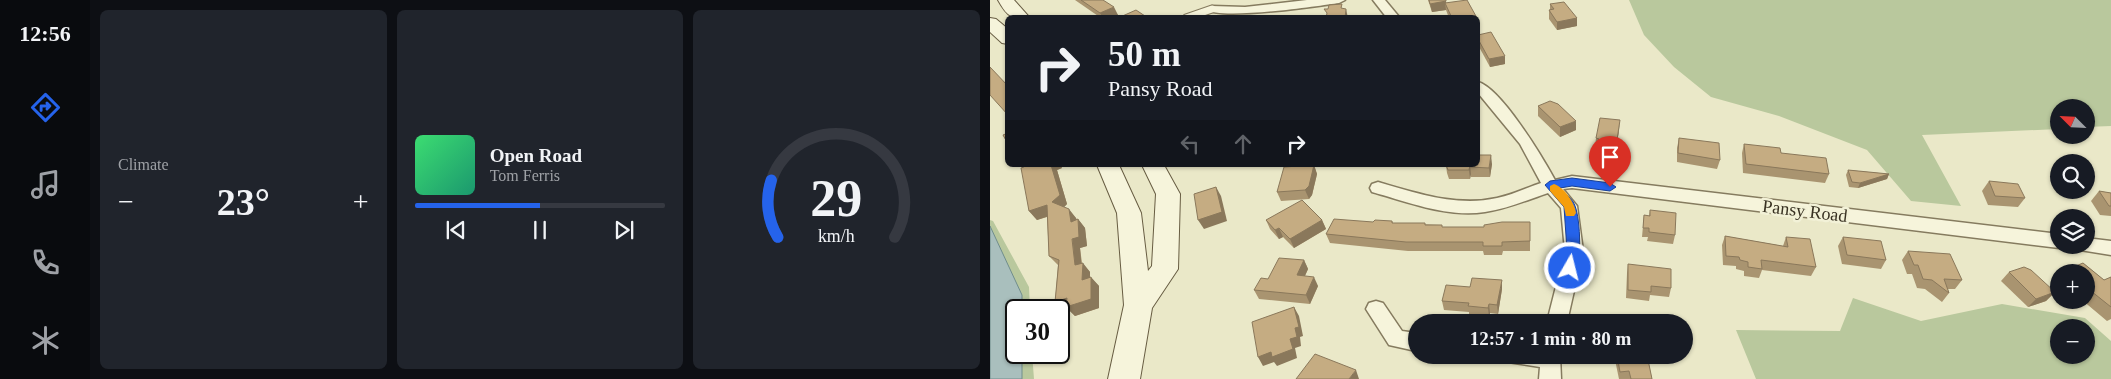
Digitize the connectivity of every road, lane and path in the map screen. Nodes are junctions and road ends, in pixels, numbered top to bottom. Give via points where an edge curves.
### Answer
1 (1006, 0) edge
2 (1339, 0) edge
3 (1379, 0) edge
4 (1212, 9) joint
5 (1019, 15) edge
6 (1195, 15) edge
7 (1392, 15) edge
8 (990, 23) edge
9 (1005, 36) edge
10 (1480, 88) edge
11 (1109, 167) edge
12 (1154, 167) edge
13 (1550, 185) junction
14 (1378, 188) dead end
15 (2050, 240) edge
16 (2095, 246) edge
17 (2111, 248) edge
18 (1138, 305) junction
19 (1376, 309) dead end
20 (1559, 314) edge
21 (1408, 341) edge
22 (1124, 379) edge

1 - 5 main road
2 - 4 street via 1245,10
3 - 7 street
4 - 6 lane
8 - 9 main road
10 - 13 street via 1526,142
11 - 18 main road via 1129,213
12 - 18 main road via 1168,194 1165,269
13 - 14 street, Pansy Road via 1497,204 1466,206 1413,198
13 - 15 street, Pansy Road via 1572,182
13 - 20 street via 1569,206 1574,250
16 - 17 street
18 - 22 main road
19 - 21 street via 1396,339

